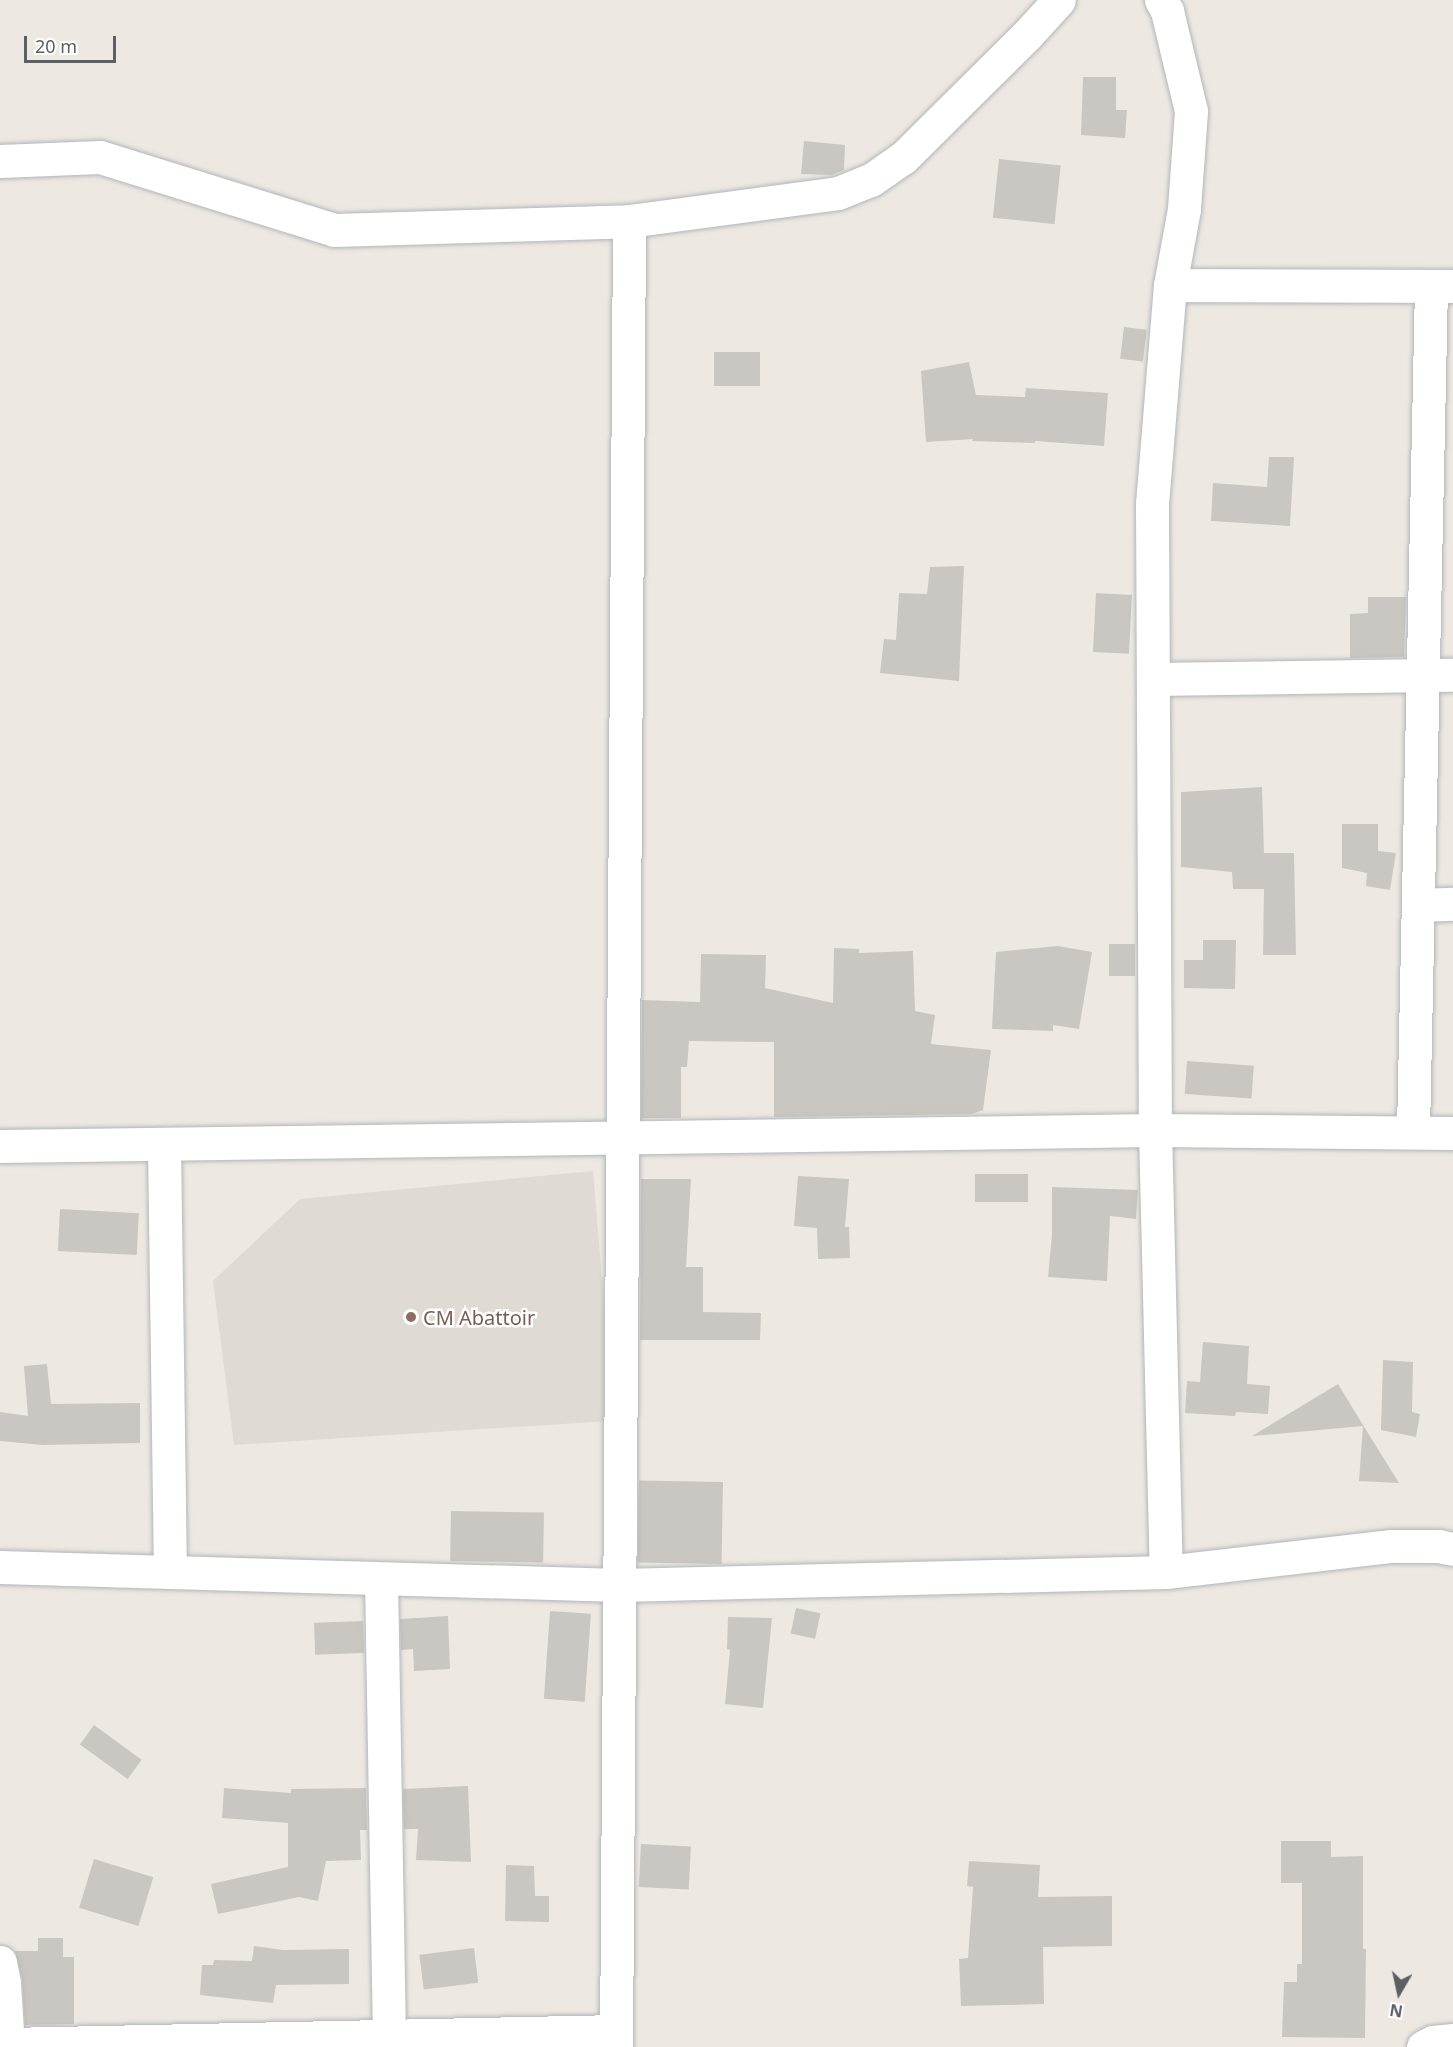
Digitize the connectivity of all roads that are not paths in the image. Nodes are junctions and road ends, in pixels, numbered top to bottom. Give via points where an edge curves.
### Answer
1 (1059, 0) edge
2 (1161, 0) edge
3 (0, 161) edge
4 (629, 221) junction
5 (1170, 285) junction
6 (1442, 286) edge
7 (1438, 676) edge
8 (1153, 679) junction
9 (1453, 904) edge
10 (1418, 905) junction
11 (1155, 1130) junction
12 (1413, 1131) junction
13 (1453, 1132) edge
14 (623, 1139) junction
15 (164, 1145) junction
16 (0, 1146) edge
17 (1453, 1549) edge
18 (0, 1567) edge
19 (170, 1572) junction
20 (1166, 1572) junction
21 (381, 1579) junction
22 (619, 1585) junction
23 (1, 1975) edge
24 (389, 2036) junction
25 (616, 2039) edge
26 (1453, 2040) edge
27 (8, 2046) edge
28 (1423, 2047) edge

1 - 4 street via 903,158 871,180 838,193
2 - 5 street via 1191,111 1184,209
3 - 4 street via 100,158 334,230
4 - 14 street
5 - 6 street
5 - 8 street via 1152,503
6 - 7 street
7 - 8 street
7 - 10 street
8 - 11 street
9 - 10 street
10 - 12 street
11 - 12 street
11 - 14 street
11 - 20 street
12 - 13 street
14 - 15 street
14 - 22 street
15 - 16 street
15 - 19 street
17 - 20 street via 1392,1546
18 - 19 street
19 - 21 street
20 - 22 street
21 - 22 street
21 - 24 street
22 - 25 street
23 - 27 street
24 - 25 street
24 - 27 street
26 - 28 street

